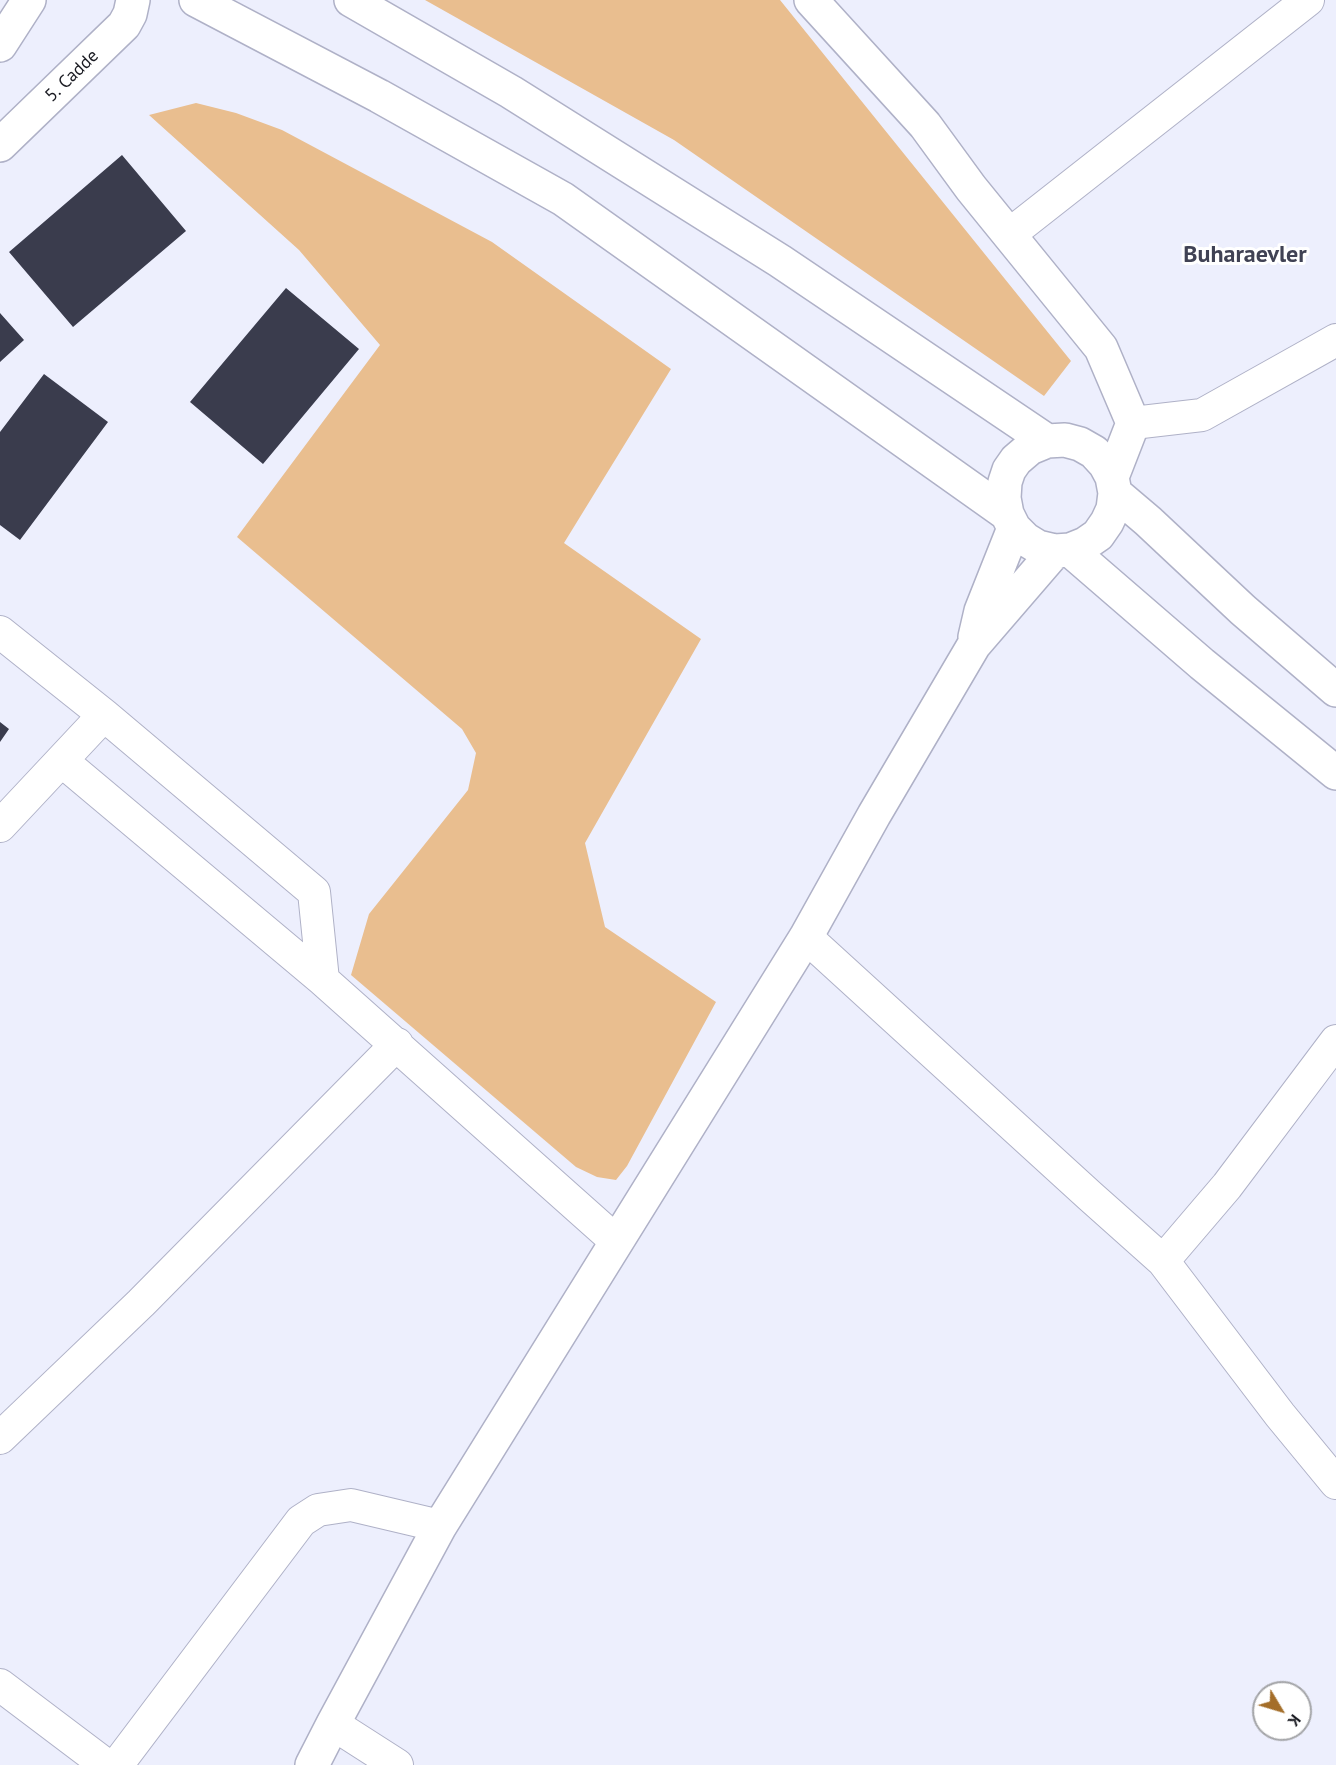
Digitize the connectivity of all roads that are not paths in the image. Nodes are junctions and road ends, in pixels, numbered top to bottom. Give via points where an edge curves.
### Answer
1 (28, 0) edge
2 (133, 0) edge
3 (196, 0) edge
4 (351, 0) edge
5 (811, 0) edge
6 (1308, 0) edge
7 (0, 45) edge
8 (0, 145) edge
9 (1010, 234) junction
10 (1336, 340) edge
11 (1133, 423) junction
12 (1047, 441) junction
13 (1114, 485) junction
14 (1010, 521) junction
15 (1062, 551) junction
16 (0, 632) edge
17 (974, 645) junction
18 (1336, 690) edge
19 (104, 715) junction
20 (62, 761) junction
21 (1336, 773) edge
22 (0, 826) edge
23 (806, 937) junction
24 (323, 980) junction
25 (1336, 1041) edge
26 (397, 1044) junction
27 (616, 1241) junction
28 (1163, 1261) junction
29 (0, 1438) edge
30 (1336, 1483) edge
31 (440, 1526) junction
32 (0, 1685) edge
33 (333, 1724) junction
34 (106, 1765) edge
35 (117, 1765) edge
36 (312, 1765) edge
37 (398, 1765) edge

1 - 7 street
2 - 8 street, 5. Cadde via 124,25
3 - 14 street via 563,199
4 - 12 street via 511,92 770,255
5 - 9 street via 925,125
6 - 9 street
9 - 11 street via 1101,348
10 - 11 street via 1202,415
11 - 13 street
12 - 13 street via 1065,440 1094,452 1105,464
12 - 14 street via 1030,448 1009,471 1004,498
13 - 15 street via 1113,508 1098,535
13 - 18 street via 1243,610
14 - 15 street via 1030,543
14 - 17 street
15 - 17 street
15 - 21 street
16 - 19 street
17 - 23 street
19 - 20 street
19 - 24 street via 314,892
20 - 22 street
20 - 24 street
23 - 27 street
23 - 28 street
24 - 26 street
25 - 28 street via 1227,1186
26 - 27 street
26 - 29 street via 141,1303
27 - 31 street
28 - 30 street
31 - 33 street
31 - 35 street via 351,1506 318,1510 301,1521
32 - 34 street
33 - 36 street
33 - 37 street

